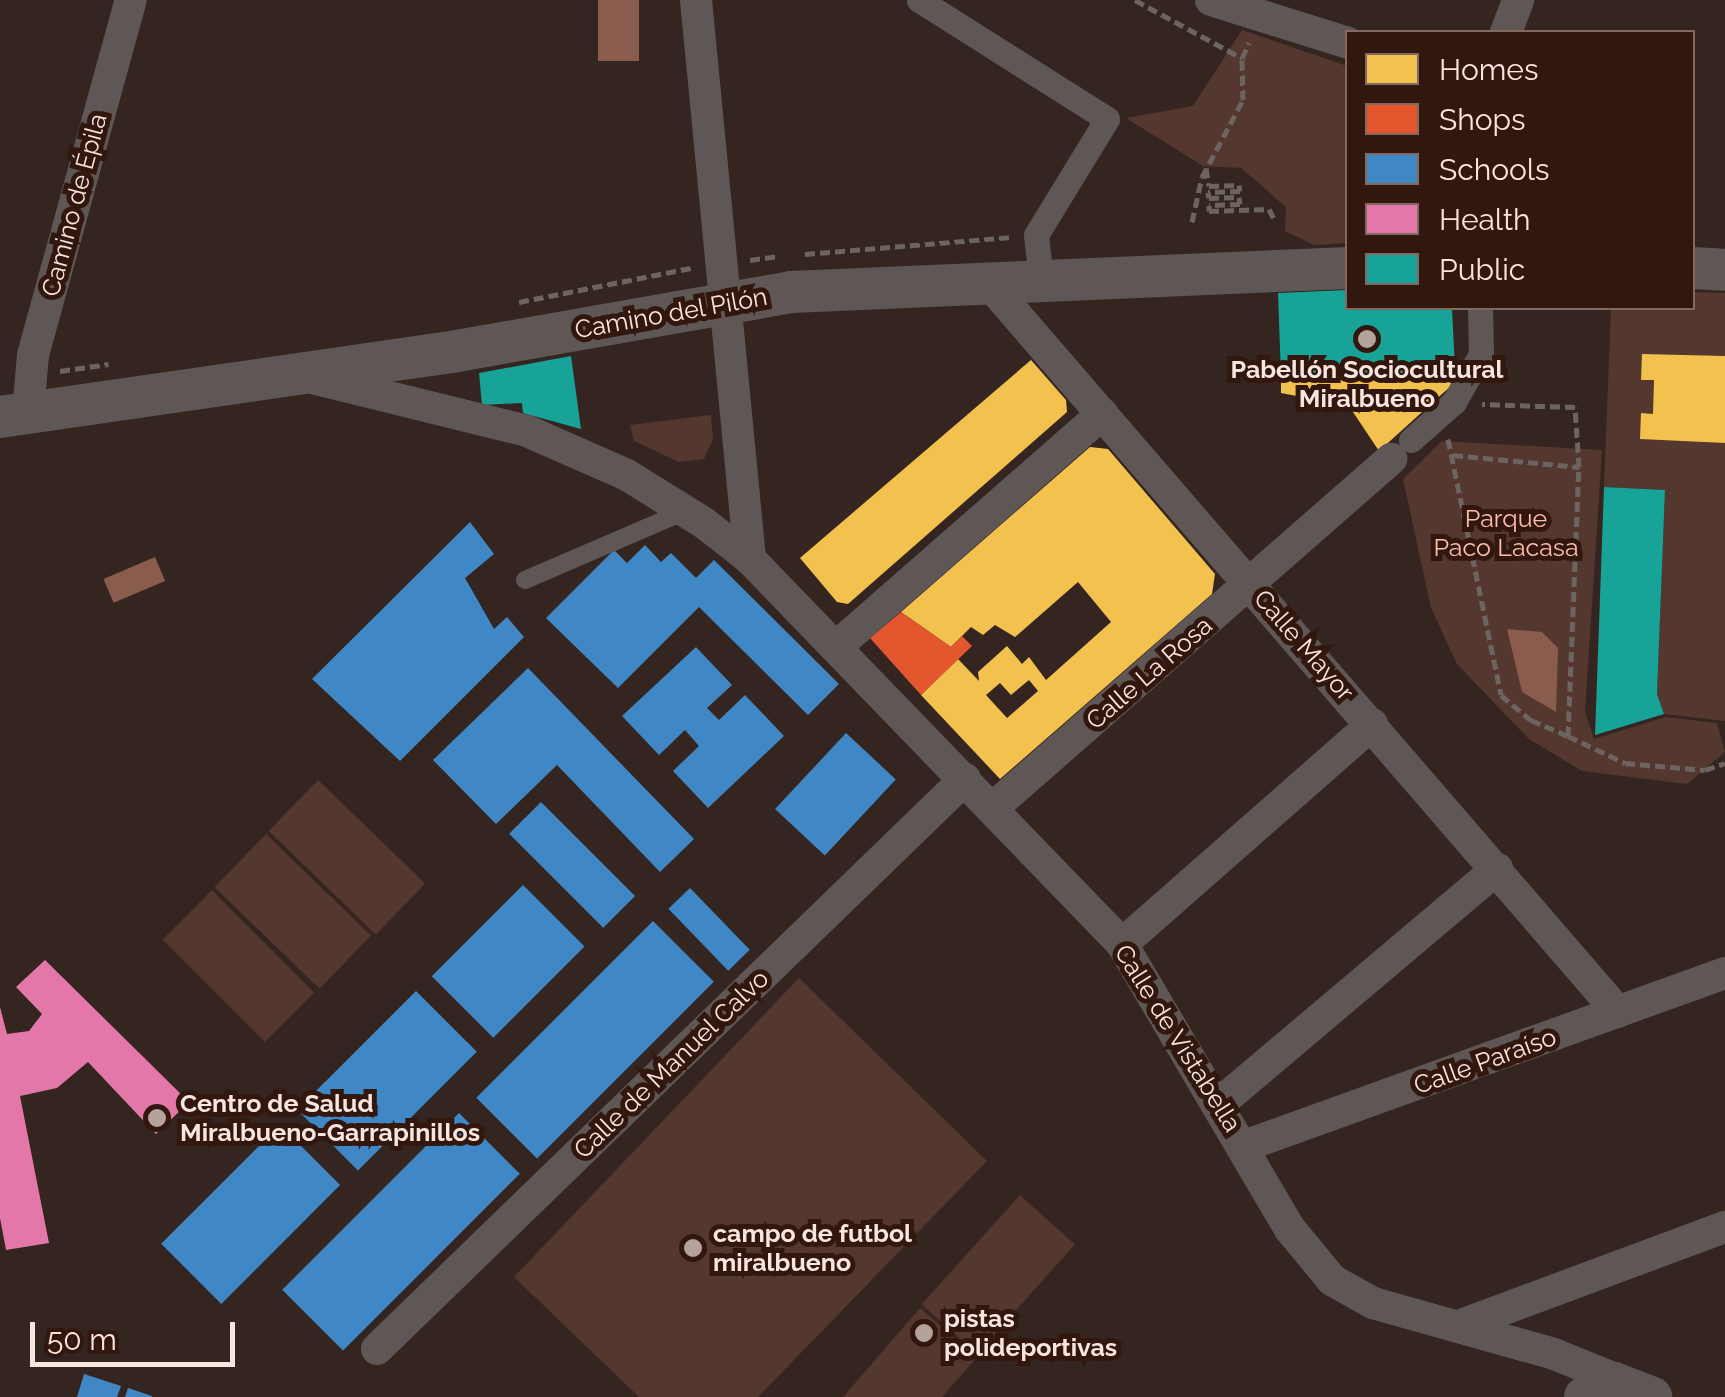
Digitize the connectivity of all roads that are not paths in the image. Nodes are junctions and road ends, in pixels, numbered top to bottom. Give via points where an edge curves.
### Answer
1 (131, 0) edge
2 (696, 0) edge
3 (919, 0) edge
4 (1211, 0) edge
5 (1518, 0) edge
6 (1507, 30) edge
7 (1345, 42) edge
8 (1345, 268) edge
9 (1695, 268) edge
10 (1725, 270) edge
11 (986, 280) junction
12 (1040, 280) junction
13 (725, 302) junction
14 (1480, 310) edge
15 (457, 350) junction
16 (296, 376) junction
17 (457, 410) junction
18 (1102, 414) junction
19 (14, 415) edge
20 (1411, 442) joint
21 (744, 508) junction
22 (694, 517) junction
23 (750, 559) junction
24 (525, 580) dead end
25 (1252, 584) junction
26 (836, 646) junction
27 (1372, 724) junction
28 (965, 779) junction
29 (995, 806) junction
30 (1497, 869) junction
31 (1122, 944) junction
32 (1725, 973) edge
33 (1618, 1012) junction
34 (1220, 1104) junction
35 (1244, 1146) junction
36 (1725, 1227) edge
37 (1460, 1325) junction
38 (377, 1349) dead end
39 (1554, 1354) junction
40 (1640, 1390) edge
41 (1575, 1397) edge
42 (1585, 1397) edge

1 - 19 street, Camino de Épila
2 - 13 street
3 - 12 street via 1108,119 1036,235
4 - 7 street
5 - 6 street
8 - 12 street, Camino del Pilón
9 - 10 street
11 - 12 street, Camino del Pilón
11 - 13 street, Camino del Pilón
11 - 18 street, Calle Mayor
13 - 15 street, Camino del Pilón
13 - 21 street
14 - 20 street, Calle La Rosa via 1482,354 1454,402
15 - 16 street, Camino del Pilón
15 - 17 street via 446,378
16 - 17 street, Calle de Vistabella
16 - 19 street, Camino del Pilón
17 - 22 street, Calle de Vistabella via 581,452
18 - 25 street, Calle Mayor
18 - 26 street
20 - 25 street, Calle La Rosa
21 - 22 street
21 - 23 street
22 - 23 street, Calle de Vistabella
22 - 24 lane
23 - 26 street, Calle de Vistabella
25 - 27 street, Calle Mayor
25 - 29 street, Calle La Rosa
26 - 28 street, Calle de Vistabella
27 - 30 street, Calle Mayor
27 - 31 street
28 - 29 street, Calle de Vistabella
28 - 38 street, Calle de Manuel Calvo
29 - 31 street, Calle de Vistabella
30 - 33 street, Calle Mayor
30 - 34 street
31 - 34 street, Calle de Vistabella
32 - 33 street, Calle Paraíso
33 - 35 street, Calle Paraíso
34 - 35 street, Calle de Vistabella
35 - 37 street, Calle de Vistabella via 1300,1244 1332,1280 1374,1303
36 - 37 street
37 - 39 street, Calle de Vistabella
39 - 40 street, Calle de Vistabella
39 - 41 street
40 - 42 street via 1601,1386

